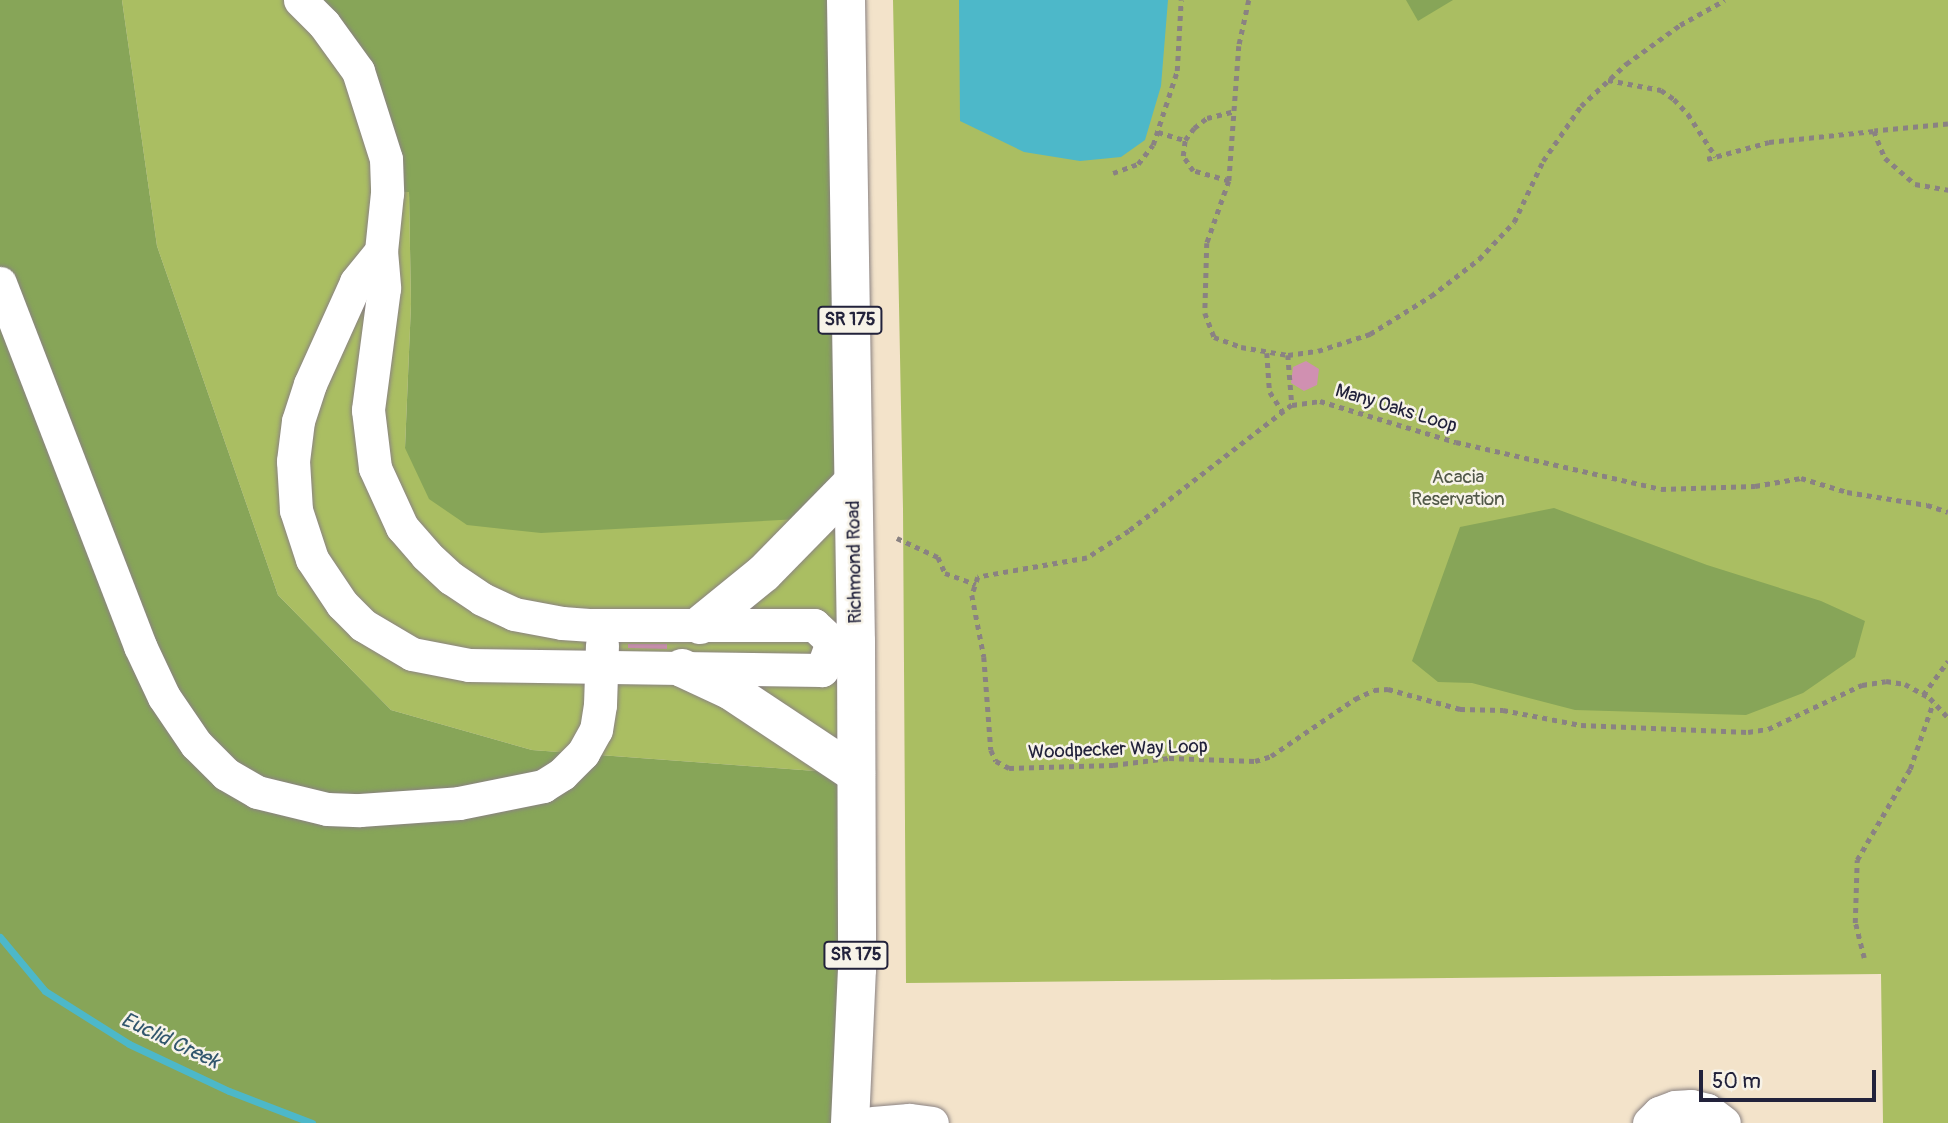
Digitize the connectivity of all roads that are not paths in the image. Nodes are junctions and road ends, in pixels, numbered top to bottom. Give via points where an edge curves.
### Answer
1 (300, 0) edge
2 (846, 0) edge
3 (382, 251) junction
4 (0, 283) edge
5 (853, 482) junction
6 (602, 625) junction
7 (700, 625) junction
8 (601, 667) junction
9 (682, 668) junction
10 (856, 774) junction
11 (850, 1123) edge
12 (873, 1123) edge
13 (932, 1123) edge
14 (1649, 1123) edge
15 (1724, 1123) edge

1 - 3 street via 358,71 376,120 386,159
2 - 5 main road, Richmond Road / SR 175
3 - 6 street via 384,288 369,399 370,435 375,468 402,527 426,555 482,599 527,617
3 - 8 street via 356,282 298,421 293,479 299,520 312,559 342,604 363,625 412,654 469,665
4 - 8 street via 140,646 170,707 196,744 226,774 257,792 327,809 459,803 543,786 576,760 596,730
5 - 7 main road via 764,573
5 - 10 main road, Richmond Road / SR 175
6 - 7 street
6 - 8 street
7 - 9 street via 814,625 832,642 822,670
8 - 9 street
9 - 10 main road via 732,691
10 - 11 main road, Richmond Road / SR 175
12 - 13 street
14 - 15 street via 1659,1113 1691,1106 1707,1110

